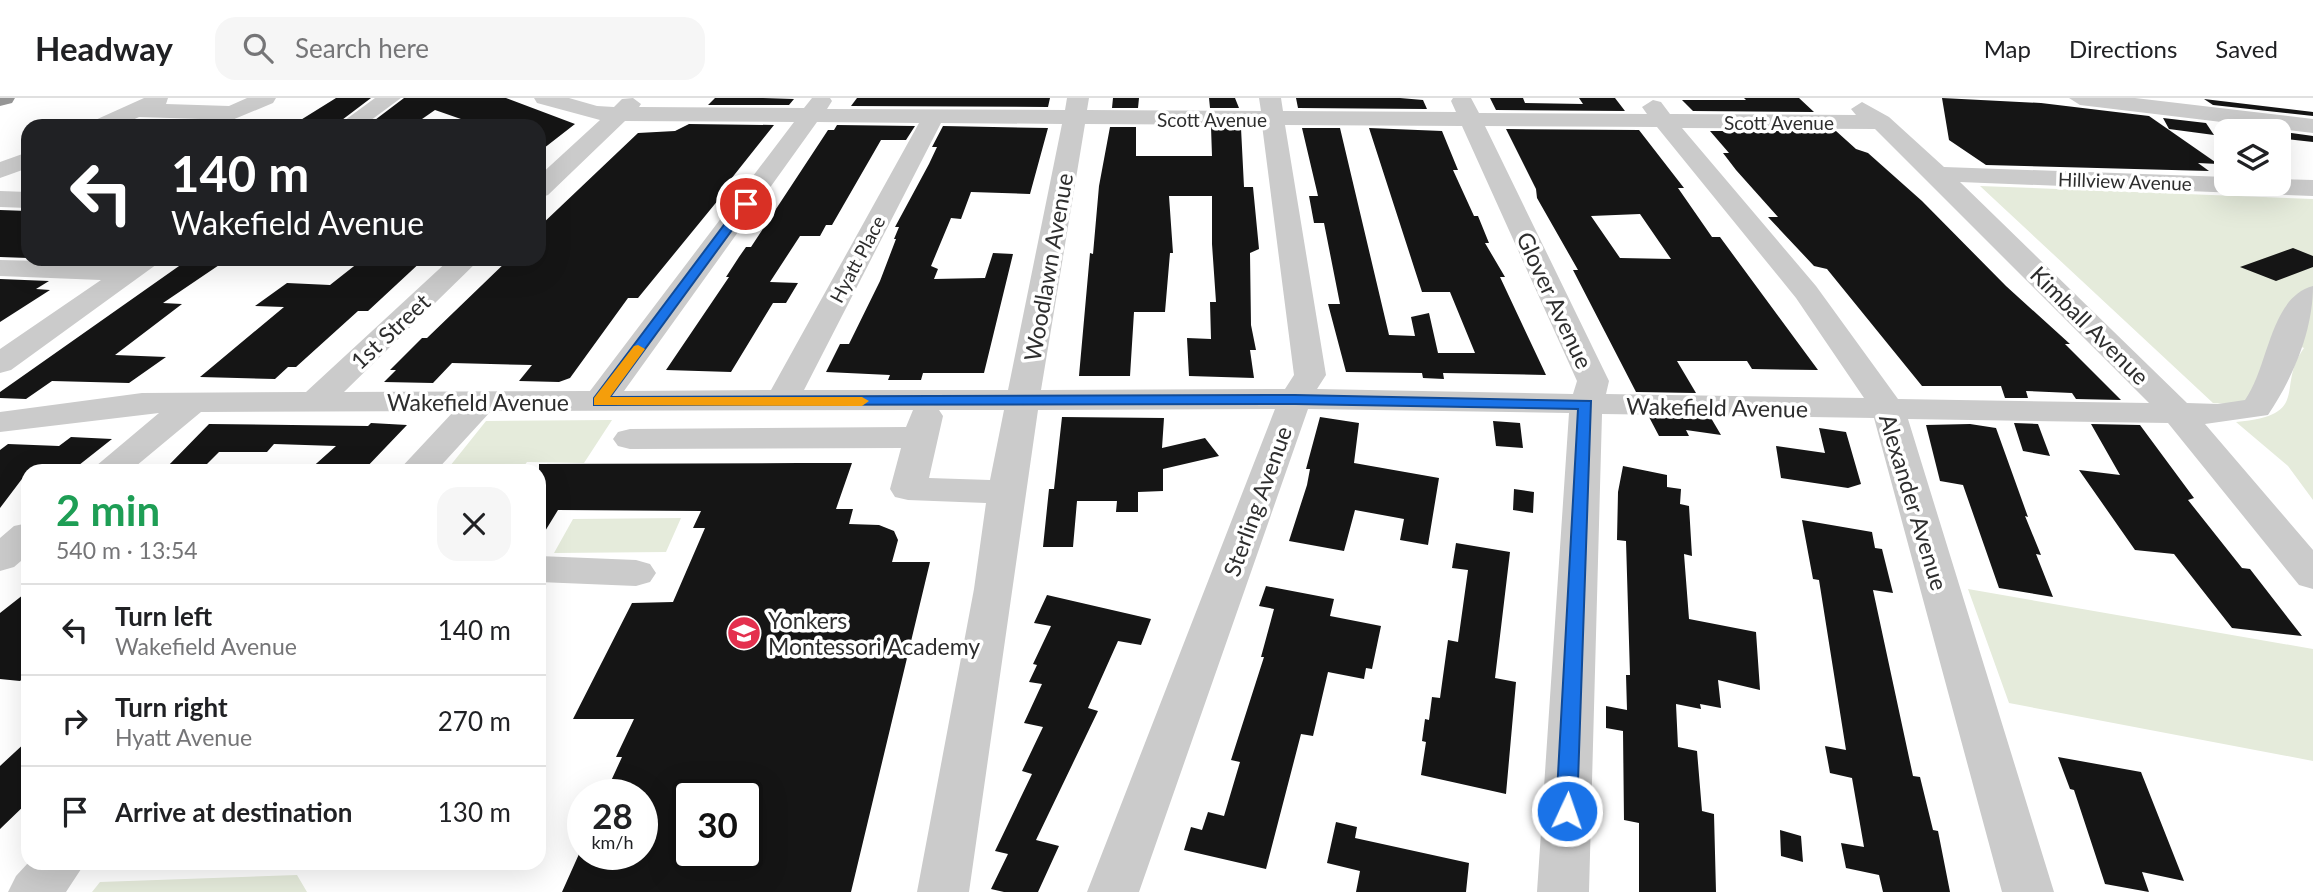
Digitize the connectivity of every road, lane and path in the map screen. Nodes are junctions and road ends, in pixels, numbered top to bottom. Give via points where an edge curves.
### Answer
1 (163, 98) edge
2 (265, 98) edge
3 (390, 98) edge
4 (545, 98) edge
5 (1843, 98) edge
6 (2080, 98) edge
7 (628, 106) edge
8 (817, 107) edge
9 (1077, 108) edge
10 (1272, 108) edge
11 (1466, 109) edge
12 (136, 110) junction
13 (1655, 110) edge
14 (933, 117) junction
15 (116, 119) edge
16 (358, 119) edge
17 (1881, 122) junction
18 (2313, 126) edge
19 (21, 162) edge
20 (0, 171) edge
21 (1937, 174) junction
22 (546, 183) edge
23 (2313, 188) edge
24 (0, 199) edge
25 (21, 200) edge
26 (93, 266) edge
27 (139, 266) edge
28 (459, 266) edge
29 (0, 268) edge
30 (2313, 295) edge
31 (0, 363) edge
32 (1295, 399) junction
33 (600, 401) junction
34 (930, 401) junction
35 (1023, 401) junction
36 (193, 402) junction
37 (314, 402) junction
38 (481, 402) junction
39 (781, 402) junction
40 (1586, 404) junction
41 (1888, 410) junction
42 (2176, 411) junction
43 (0, 422) edge
44 (920, 438) junction
45 (630, 439) dead end
46 (117, 464) edge
47 (423, 464) edge
48 (1006, 492) junction
49 (21, 541) edge
50 (0, 558) edge
51 (546, 569) edge
52 (636, 573) dead end
53 (2313, 576) edge
54 (54, 870) edge
55 (34, 892) edge
56 (943, 892) edge
57 (1113, 892) edge
58 (1563, 892) edge
59 (2028, 892) edge

1 - 12 street
2 - 12 street via 232,113
3 - 16 street
4 - 7 street, Scott Avenue via 596,113
5 - 17 street, Kimball Avenue
6 - 18 street
7 - 8 street, Scott Avenue
7 - 22 street
8 - 14 street, Scott Avenue
8 - 33 street
9 - 10 street, Scott Avenue
9 - 14 street, Scott Avenue
9 - 35 street, Woodlawn Avenue
10 - 11 street, Scott Avenue
10 - 32 street, Sterling Avenue via 1310,375
11 - 13 street, Scott Avenue
11 - 40 street, Glover Avenue via 1593,381
12 - 15 street
13 - 17 street, Scott Avenue
13 - 41 street, Alexander Avenue via 1829,318
14 - 39 street, Hyatt Place
17 - 21 street, Kimball Avenue
19 - 20 street
21 - 23 street, Hillview Avenue
21 - 42 street, Kimball Avenue
24 - 25 street
26 - 29 street
27 - 31 street
28 - 37 street, 1st Street
30 - 42 street, Wakefield Avenue via 2297,308 2279,367 2256,408 2218,414
32 - 35 street, Wakefield Avenue
32 - 40 street, Wakefield Avenue
32 - 57 street, Sterling Avenue
33 - 38 street, Wakefield Avenue
33 - 39 street, Wakefield Avenue
34 - 35 street, Wakefield Avenue
34 - 39 street, Wakefield Avenue
34 - 44 street
35 - 48 street, Woodlawn Avenue
36 - 37 street, Wakefield Avenue
36 - 43 street, Wakefield Avenue via 142,403
36 - 46 street
37 - 38 street, Wakefield Avenue
38 - 47 street
40 - 41 street, Wakefield Avenue
40 - 58 street, Glover Avenue
41 - 42 street, Wakefield Avenue
41 - 59 street, Alexander Avenue
42 - 53 street, Kimball Avenue
44 - 45 street
44 - 48 street via 908,489
48 - 56 street, Woodlawn Avenue
49 - 50 street
51 - 52 street
54 - 55 street

